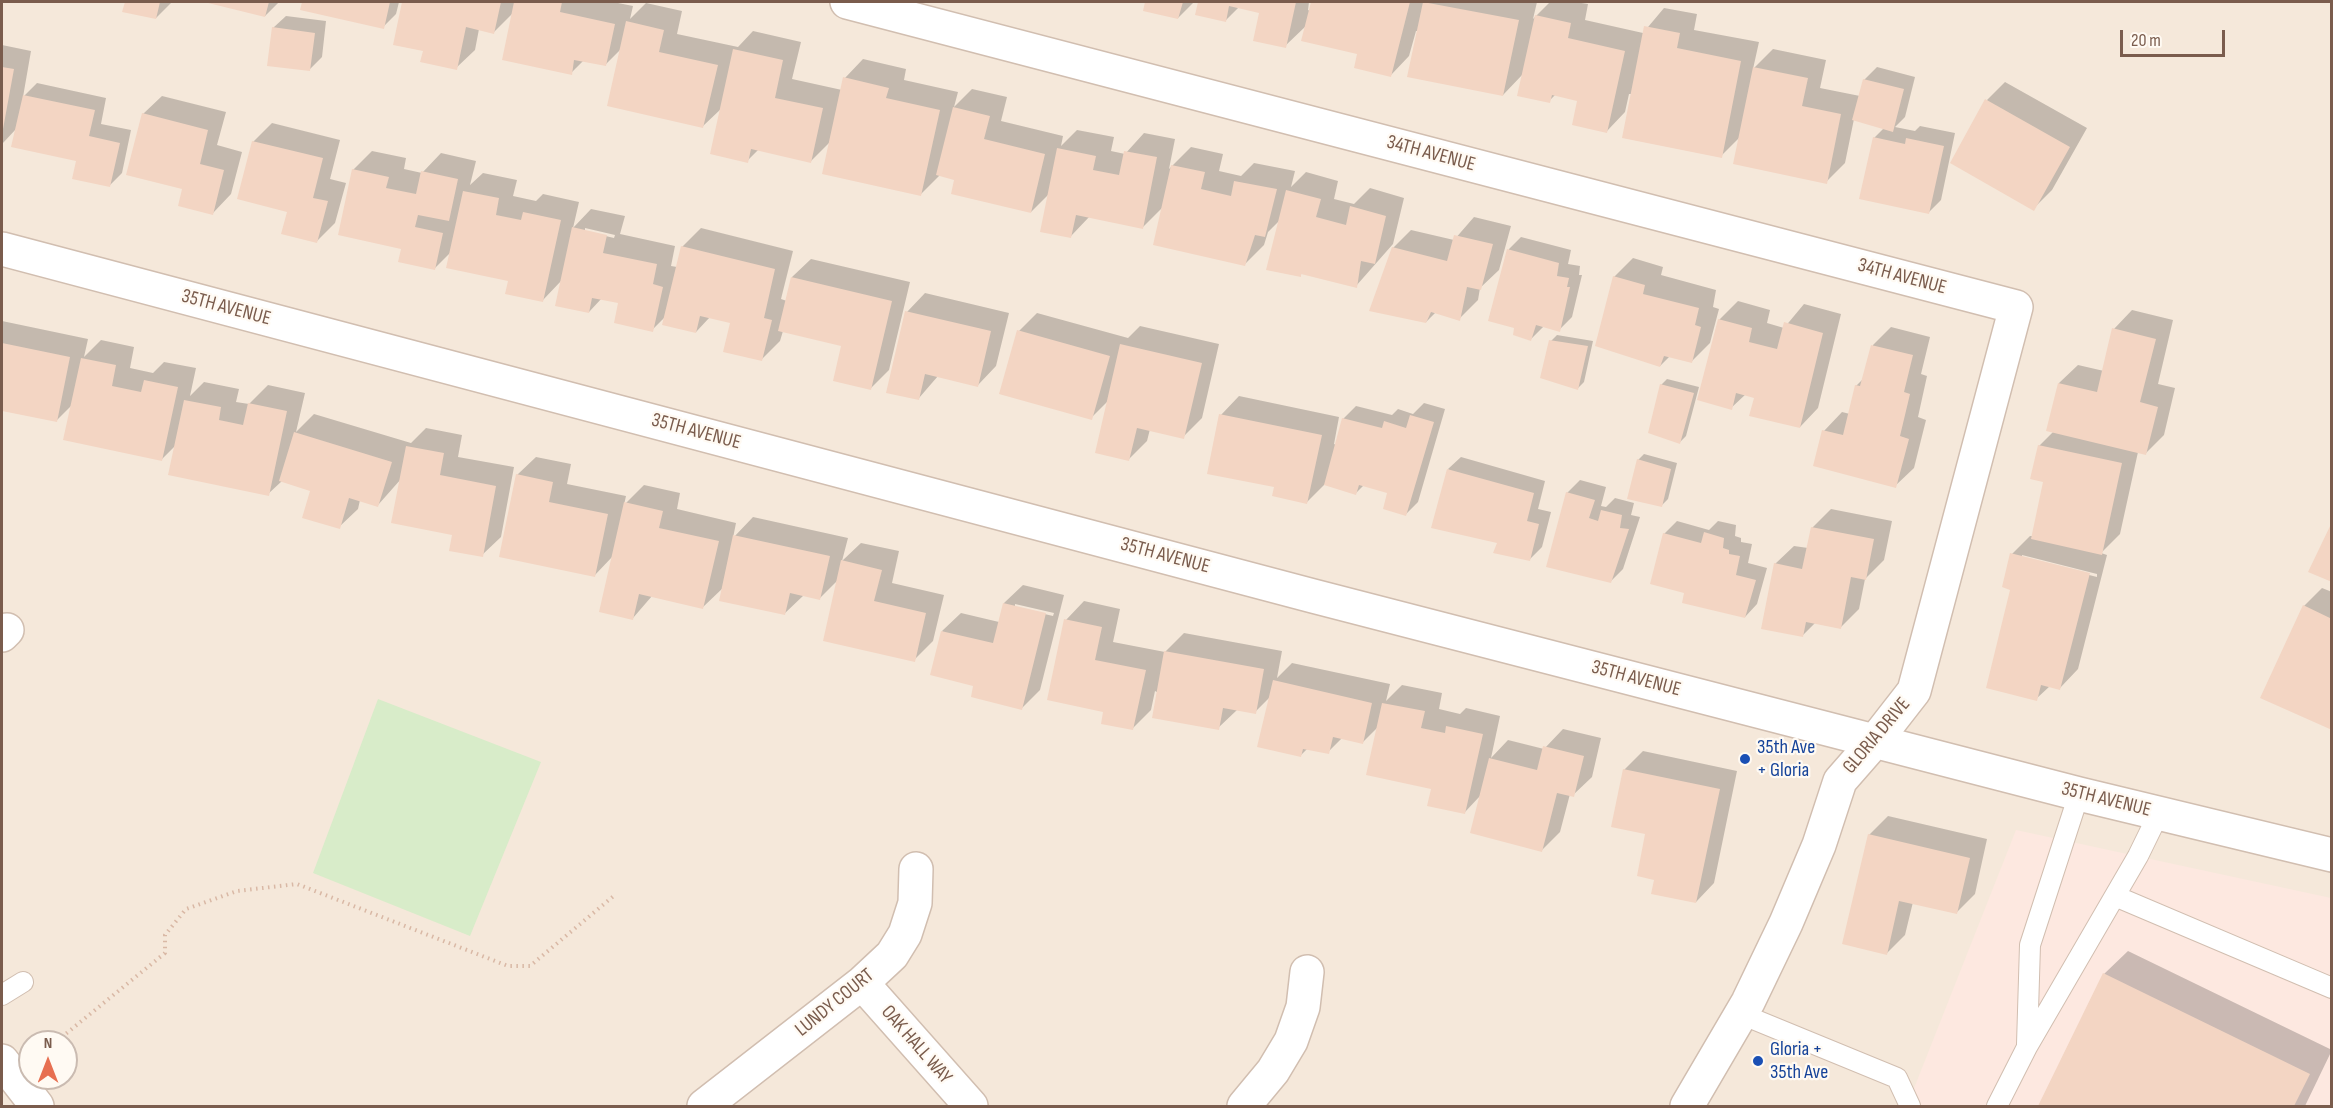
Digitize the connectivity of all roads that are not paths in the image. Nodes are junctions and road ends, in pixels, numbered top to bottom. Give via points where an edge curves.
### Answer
1 (847, 2) edge
2 (2, 249) edge
3 (2016, 307) joint
4 (1875, 741) junction
5 (2079, 794) junction
6 (2159, 813) junction
7 (2331, 855) edge
8 (916, 869) dead end
9 (2115, 896) junction
10 (1307, 972) dead end
11 (23, 982) dead end
12 (862, 983) junction
13 (2331, 988) edge
14 (2, 995) edge
15 (1741, 1014) junction
16 (2027, 1047) junction
17 (2, 1061) edge
18 (37, 1107) edge
19 (704, 1107) edge
20 (971, 1107) edge
21 (1244, 1107) edge
22 (1687, 1107) edge
23 (1910, 1107) edge
24 (1997, 1107) edge

1 - 3 street, 34TH AVENUE
2 - 4 street, 35TH AVENUE
3 - 4 street, GLORIA DRIVE via 1914,692
4 - 5 street, 35TH AVENUE
4 - 15 street, GLORIA DRIVE via 1840,781 1791,914
5 - 6 street, 35TH AVENUE
5 - 16 lane via 2030,945
6 - 7 street, 35TH AVENUE
6 - 9 lane
8 - 12 street, LUNDY COURT via 915,903 905,934 892,955
9 - 13 lane
9 - 16 lane
10 - 21 street via 1303,1007 1291,1041
11 - 14 lane
12 - 19 street, LUNDY COURT
12 - 20 street, OAK HALL WAY
15 - 22 street, GLORIA DRIVE
15 - 23 lane via 1897,1078
16 - 24 lane
17 - 18 street

